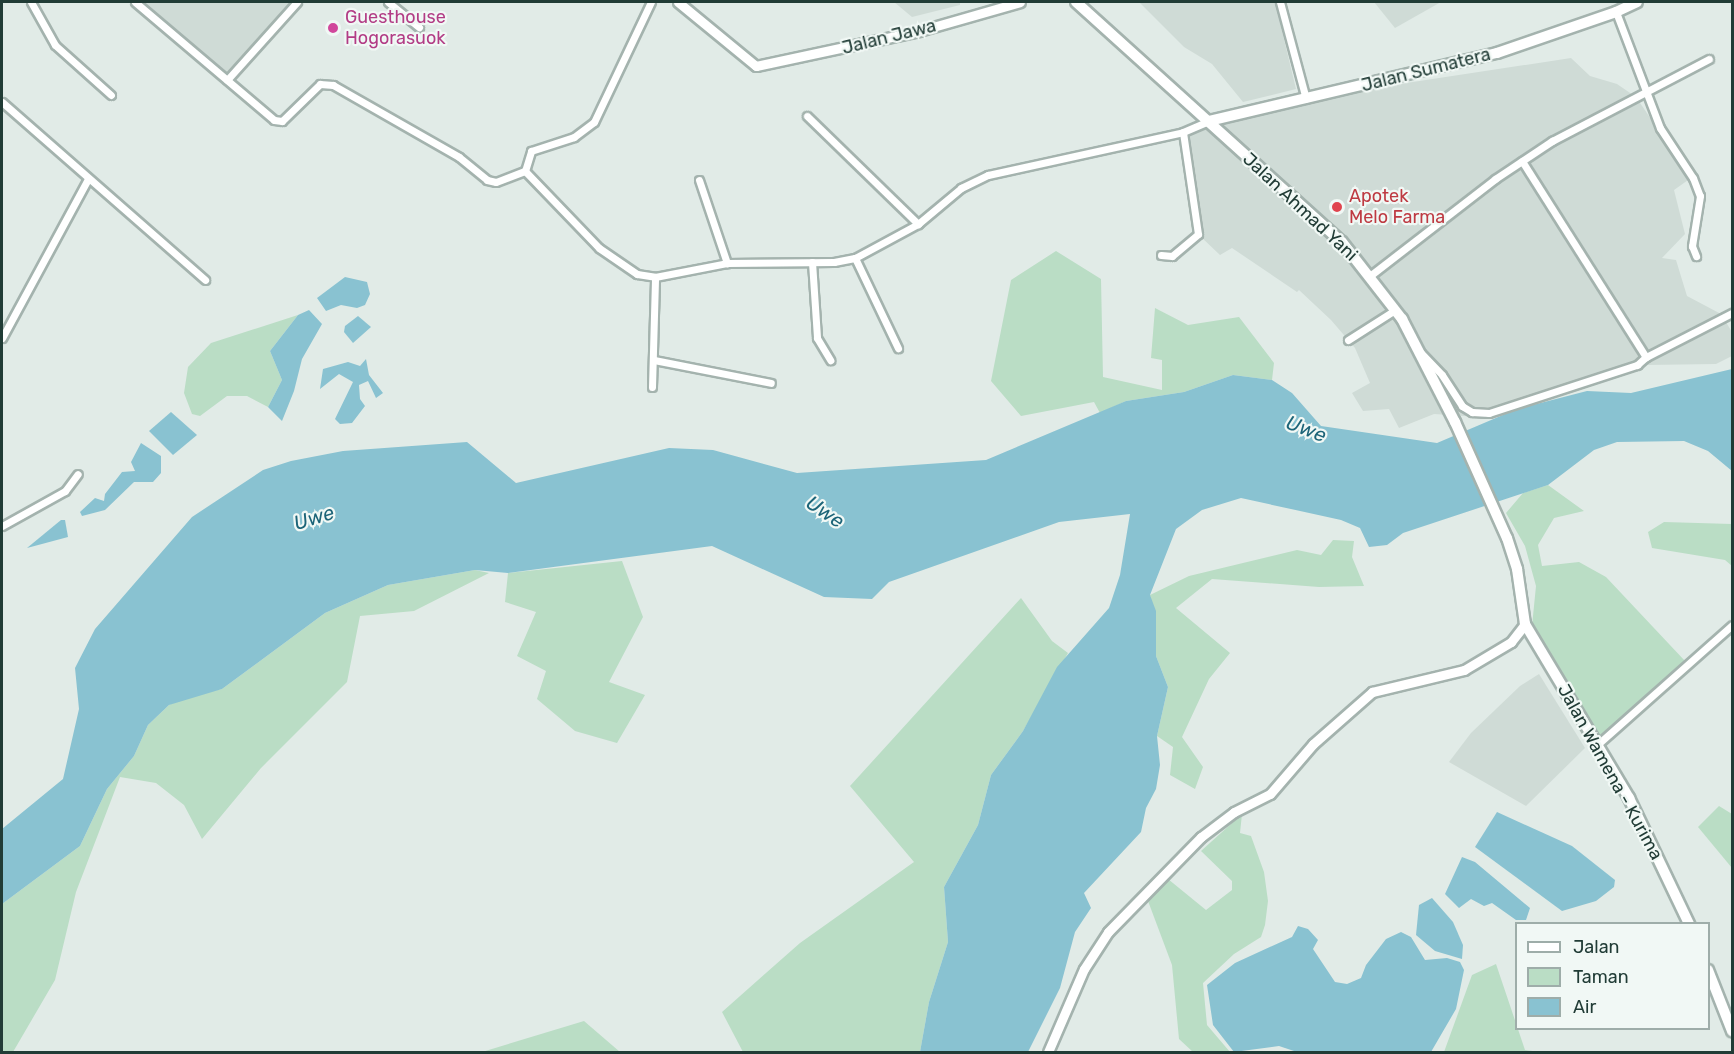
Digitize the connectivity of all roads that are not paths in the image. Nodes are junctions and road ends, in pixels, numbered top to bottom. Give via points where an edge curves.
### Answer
1 (31, 2) edge
2 (135, 2) edge
3 (297, 2) edge
4 (388, 2) edge
5 (651, 2) edge
6 (1020, 2) edge
7 (1076, 2) edge
8 (1280, 2) edge
9 (1637, 2) edge
10 (683, 3) edge
11 (1616, 12) junction
12 (419, 27) dead end
13 (1709, 59) dead end
14 (227, 80) junction
15 (1645, 91) junction
16 (111, 95) dead end
17 (1306, 99) junction
18 (2, 102) edge
19 (807, 116) dead end
20 (1209, 121) junction
21 (1183, 132) junction
22 (1522, 161) junction
23 (525, 171) junction
24 (88, 179) junction
25 (699, 180) dead end
26 (918, 224) junction
27 (1161, 255) dead end
28 (1696, 256) dead end
29 (855, 258) junction
30 (812, 262) junction
31 (727, 263) junction
32 (1371, 275) junction
33 (655, 277) junction
34 (205, 280) dead end
35 (1395, 310) junction
36 (1732, 313) edge
37 (2, 338) edge
38 (1348, 339) dead end
39 (898, 348) dead end
40 (1421, 353) junction
41 (1646, 357) junction
42 (654, 360) junction
43 (830, 360) dead end
44 (771, 383) dead end
45 (652, 387) dead end
46 (78, 474) dead end
47 (2, 526) edge
48 (1525, 624) junction
49 (1732, 625) edge
50 (1598, 744) junction
51 (1688, 922) edge
52 (1710, 975) edge
53 (1732, 1031) edge
54 (1048, 1053) edge

1 - 16 street via 55,45
2 - 14 street
3 - 14 street
4 - 12 street
5 - 23 street via 594,122 574,137 531,152
6 - 10 street, Jalan Jawa via 919,31 756,66
7 - 20 main road, Jalan Ahmad Yani
8 - 17 street
9 - 11 main road, Jalan Sumatera
11 - 15 street
11 - 17 main road, Jalan Sumatera via 1497,53
13 - 15 street
14 - 23 street via 274,120 282,121 320,84 333,85 459,157 487,180 496,182
15 - 22 street
15 - 28 street via 1660,128 1693,178 1700,196 1692,246
17 - 20 main road, Jalan Sumatera
18 - 24 street
19 - 26 street
20 - 21 street
20 - 32 main road, Jalan Ahmad Yani via 1342,242
21 - 26 street via 988,175 961,188
21 - 27 street via 1198,234 1172,256
22 - 32 street
22 - 41 street
23 - 33 street via 599,248 637,274
24 - 34 street
24 - 37 street
25 - 31 street
26 - 29 street
29 - 30 street
29 - 39 street
30 - 31 street
30 - 43 street via 817,338
31 - 33 street
32 - 35 main road, Jalan Ahmad Yani
33 - 42 street
35 - 38 street
35 - 40 main road, Jalan Ahmad Yani
36 - 41 street
40 - 41 street via 1438,369 1462,406 1472,412 1489,413 1637,365
40 - 48 main road, Jalan Ahmad Yani via 1507,538 1517,569
42 - 44 street
42 - 45 street
46 - 47 street via 65,491
48 - 50 main road, Jalan Wamena - Kurima
48 - 54 street via 1519,636 1464,670 1372,692 1313,744 1270,794 1234,812 1201,837 1108,932 1084,969
49 - 50 street
50 - 51 main road, Jalan Wamena - Kurima via 1653,845
52 - 53 main road

